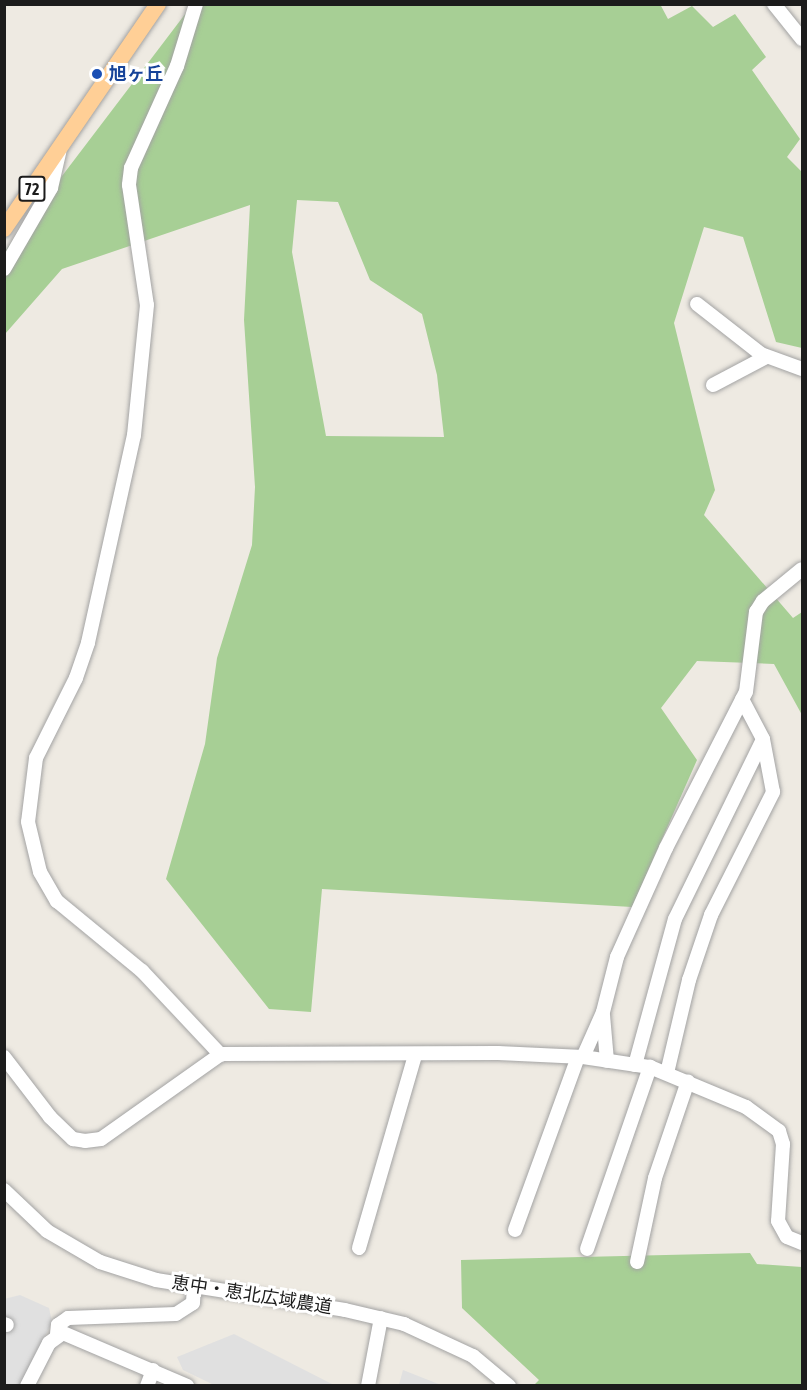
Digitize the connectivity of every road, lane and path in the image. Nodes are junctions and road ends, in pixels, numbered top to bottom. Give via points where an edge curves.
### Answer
1 (158, 4) edge
2 (196, 4) edge
3 (774, 4) edge
4 (802, 39) edge
5 (60, 149) junction
6 (4, 229) edge
7 (4, 269) edge
8 (697, 304) dead end
9 (766, 357) junction
10 (802, 369) edge
11 (713, 385) dead end
12 (802, 568) edge
13 (742, 699) junction
14 (763, 739) junction
15 (603, 1012) junction
16 (221, 1055) junction
17 (415, 1055) junction
18 (4, 1057) edge
19 (580, 1057) junction
20 (607, 1061) junction
21 (635, 1065) junction
22 (650, 1067) junction
23 (667, 1073) junction
24 (688, 1081) junction
25 (4, 1190) edge
26 (515, 1230) dead end
27 (802, 1243) edge
28 (359, 1248) dead end
29 (587, 1249) dead end
30 (637, 1262) dead end
31 (194, 1286) junction
32 (381, 1318) junction
33 (57, 1335) junction
34 (153, 1370) junction
35 (27, 1386) edge
36 (147, 1386) edge
37 (187, 1386) edge
38 (368, 1386) edge
39 (509, 1386) edge

1 - 5 main road, 72
2 - 16 street via 177,66 131,168 129,185 147,305 134,435 88,643 76,678 36,758 28,822 39,872 57,901 142,971
3 - 4 street
5 - 6 main road, 72
5 - 7 street via 51,188
8 - 9 street
9 - 10 street
9 - 11 street
12 - 13 street via 763,601 756,612 750,678
13 - 14 street
13 - 15 street via 666,848 617,957
14 - 21 street via 675,919
14 - 23 street via 773,792 711,915 689,980
15 - 19 street
15 - 20 street
16 - 17 street
16 - 18 street via 102,1139 85,1141 73,1139 50,1117
17 - 19 street via 452,1052
17 - 28 street
19 - 20 street
19 - 26 street
20 - 21 street
21 - 22 street
22 - 23 street
22 - 29 street
23 - 24 street
24 - 27 street via 746,1107 779,1131 783,1144 778,1221 787,1237
24 - 30 street via 655,1178
25 - 31 street, 恵中・恵北広域農道 via 26,1214 83,1254 126,1272
31 - 32 street, 恵中・恵北広域農道
31 - 33 street via 192,1303 176,1314 68,1318 58,1326
32 - 38 street
32 - 39 street, 恵中・恵北広域農道 via 452,1344
33 - 34 street via 74,1336
33 - 35 street
34 - 36 street
34 - 37 street

